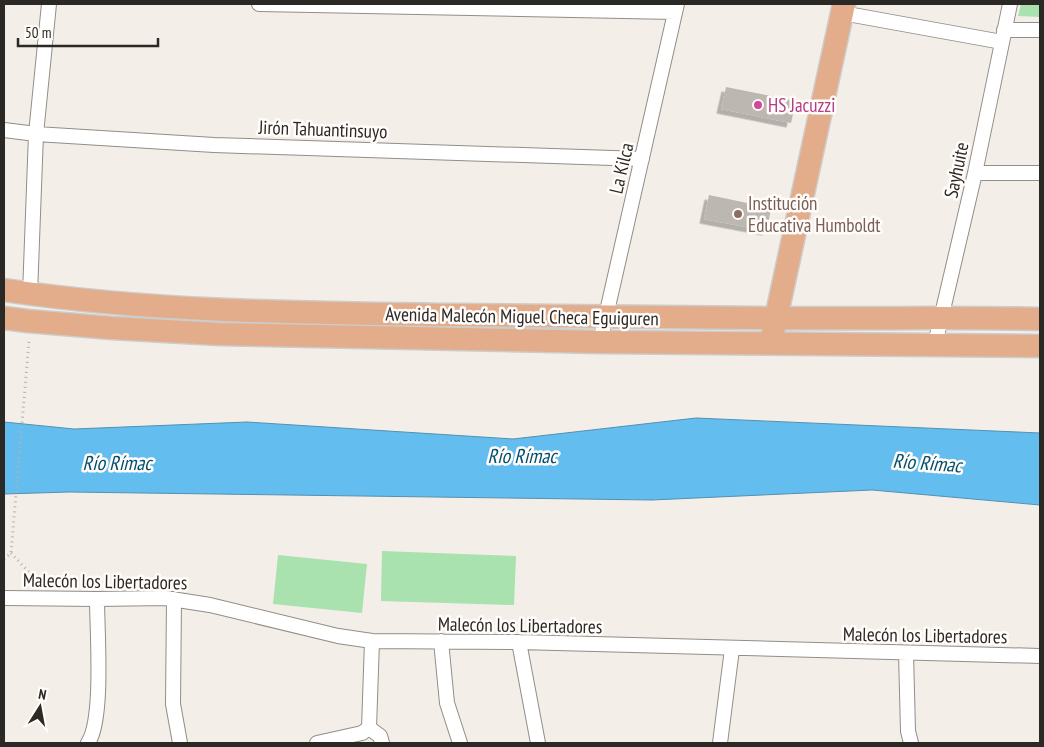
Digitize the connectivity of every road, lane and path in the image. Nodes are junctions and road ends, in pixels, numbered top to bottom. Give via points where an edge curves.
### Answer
1 (49, 4) edge
2 (259, 4) edge
3 (1010, 4) edge
4 (676, 8) edge
5 (843, 8) edge
6 (1040, 30) edge
7 (1003, 36) junction
8 (4, 130) edge
9 (36, 134) junction
10 (642, 159) junction
11 (975, 173) junction
12 (1040, 173) edge
13 (4, 290) edge
14 (30, 294) junction
15 (606, 316) junction
16 (941, 317) junction
17 (4, 318) edge
18 (776, 318) junction
19 (1040, 319) edge
20 (600, 342) junction
21 (771, 343) junction
22 (935, 344) junction
23 (29, 346) dead end
24 (1040, 346) edge
25 (11, 553) junction
26 (4, 559) edge
27 (4, 598) edge
28 (52, 599) junction
29 (96, 599) junction
30 (174, 599) junction
31 (372, 641) junction
32 (441, 642) junction
33 (519, 642) junction
34 (732, 649) junction
35 (906, 653) junction
36 (1040, 656) edge
37 (369, 728) junction
38 (88, 743) edge
39 (180, 743) edge
40 (317, 743) edge
41 (382, 743) edge
42 (460, 743) edge
43 (538, 743) edge
44 (720, 743) edge
45 (911, 743) edge

1 - 9 street
2 - 4 street
3 - 7 street, Sayhuite
4 - 10 street, La Kilca
5 - 7 street
5 - 18 main road
6 - 7 street
7 - 11 street, Sayhuite
8 - 9 street, Jirón Tahuantinsuyo
9 - 10 street, Jirón Tahuantinsuyo via 214,145
9 - 14 street
10 - 15 street, La Kilca
11 - 12 street
11 - 16 street, Sayhuite
13 - 14 main road, Avenida Malecón Miguel Checa Eguiguren
14 - 15 main road, Avenida Malecón Miguel Checa Eguiguren via 312,313
15 - 18 main road, Avenida Malecón Miguel Checa Eguiguren
15 - 20 street, La Kilca
16 - 18 main road, Avenida Malecón Miguel Checa Eguiguren
16 - 19 main road, Avenida Malecón Miguel Checa Eguiguren
16 - 22 street, Sayhuite
17 - 20 main road, Avenida Malecón Miguel Checa Eguiguren via 219,334
18 - 21 main road
20 - 21 main road, Avenida Malecón Miguel Checa Eguiguren
21 - 22 main road, Avenida Malecón Miguel Checa Eguiguren
22 - 24 main road, Avenida Malecón Miguel Checa Eguiguren
23 - 25 path
25 - 26 path
25 - 28 path
27 - 28 street, Malecón los Libertadores
28 - 29 street, Malecón los Libertadores
29 - 30 street, Malecón los Libertadores
29 - 38 street via 97,706 95,726
30 - 31 street, Malecón los Libertadores
30 - 39 street via 173,704
31 - 32 street, Malecón los Libertadores
31 - 37 street
32 - 33 street, Malecón los Libertadores
32 - 42 street via 447,703
33 - 34 street, Malecón los Libertadores
33 - 43 street
34 - 35 street, Malecón los Libertadores
34 - 44 street
35 - 36 street, Malecón los Libertadores
35 - 45 street
37 - 40 street via 362,733
37 - 41 street via 380,736

